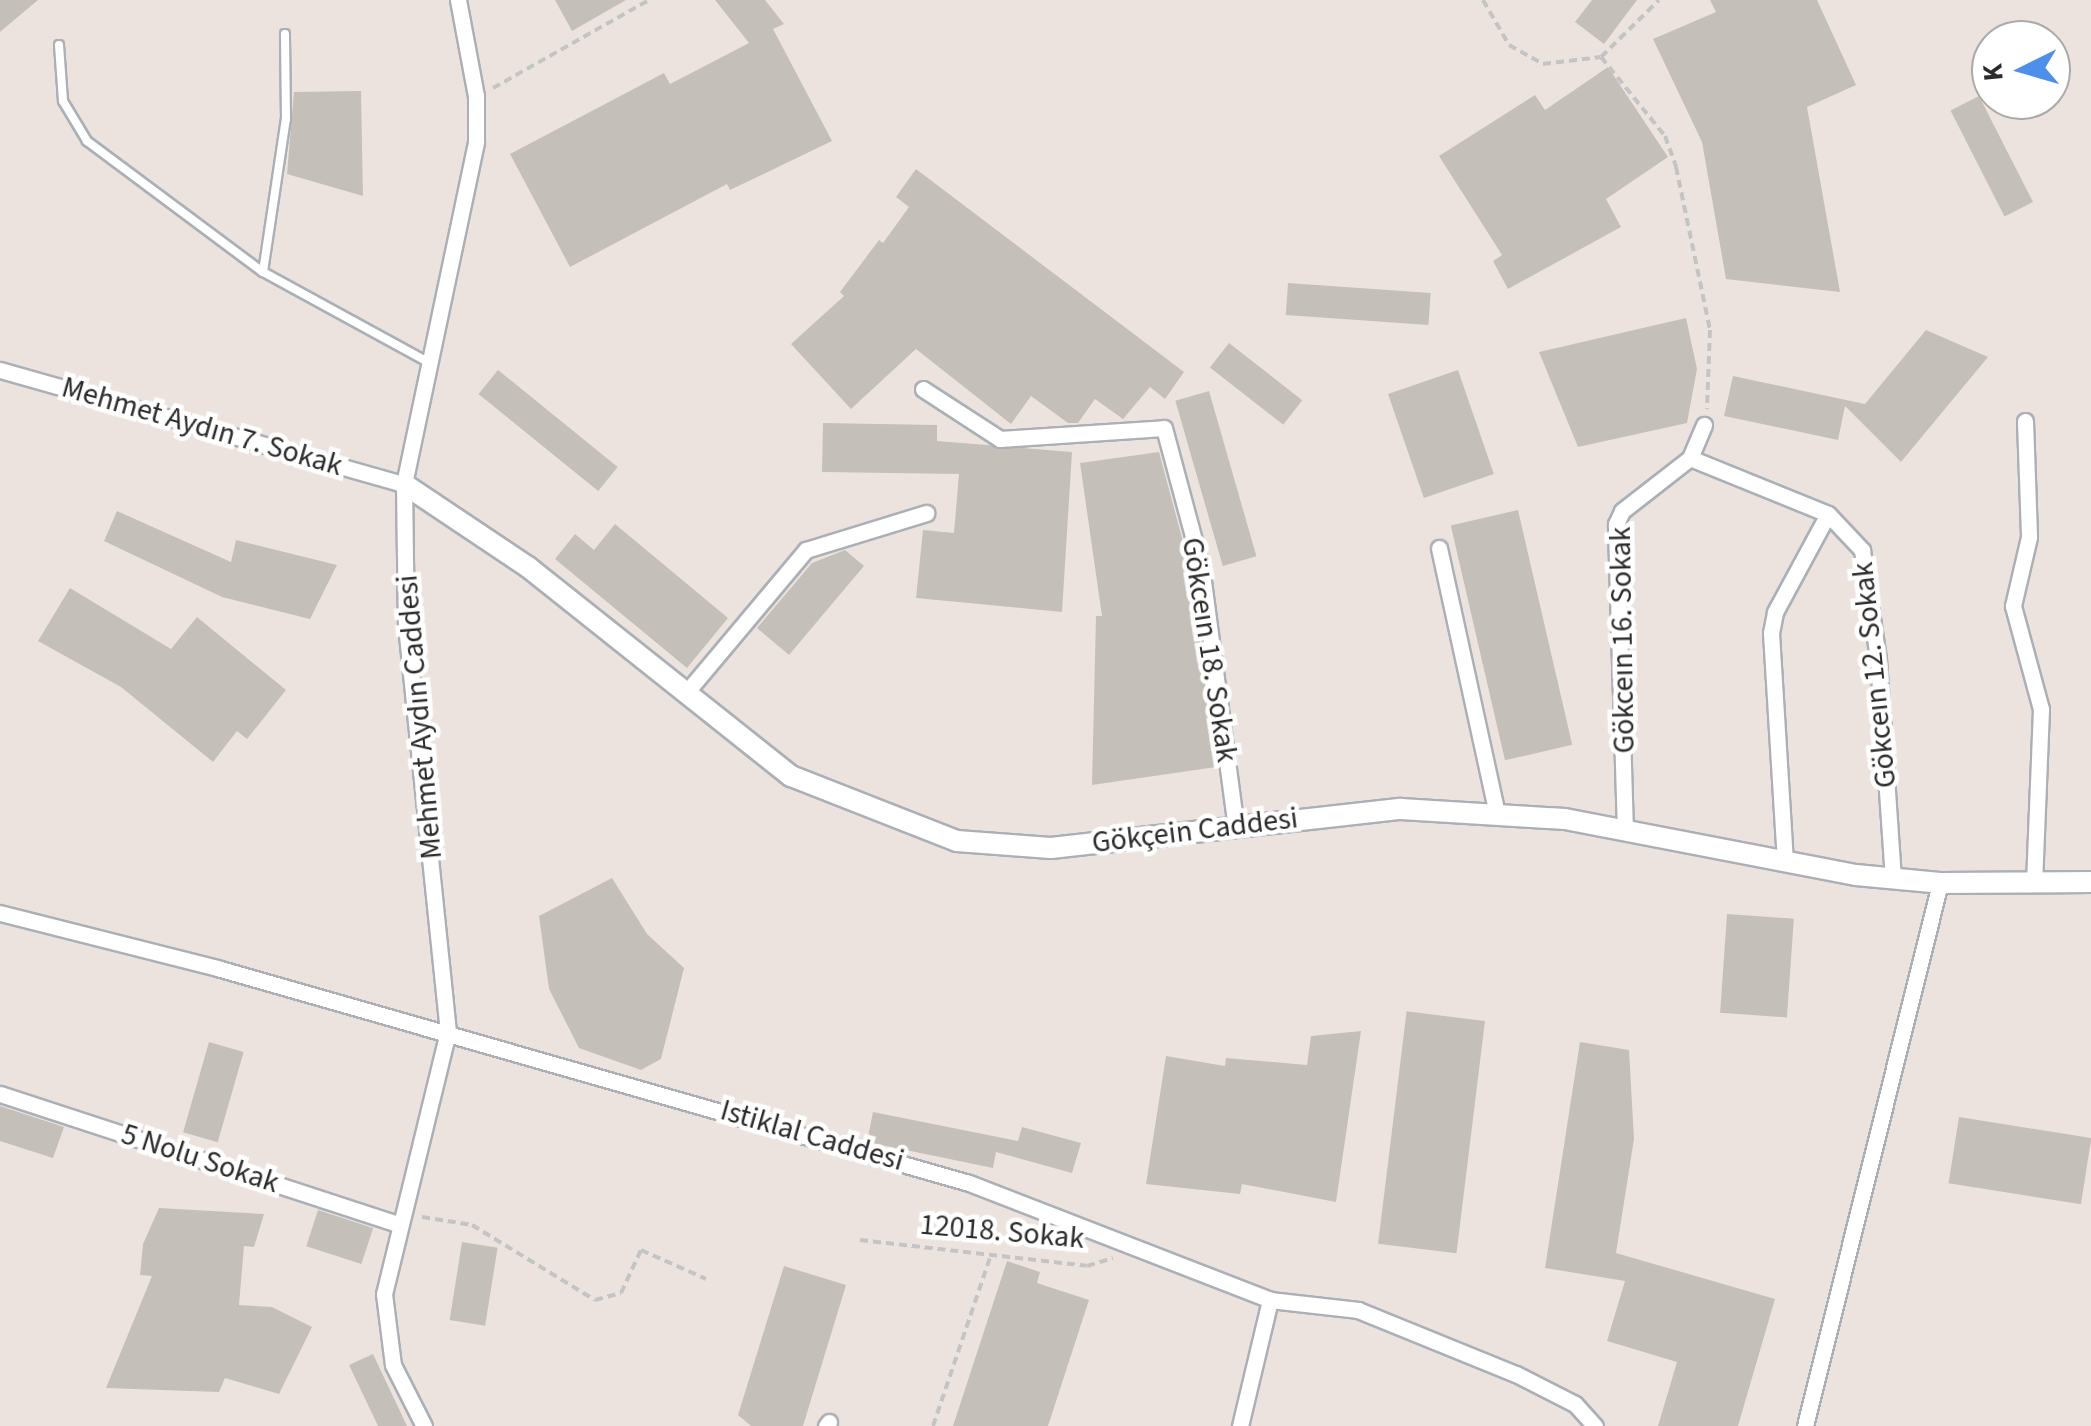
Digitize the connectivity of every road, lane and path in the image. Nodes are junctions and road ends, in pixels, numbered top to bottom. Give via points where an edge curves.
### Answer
1 (458, 0) edge
2 (649, 0) edge
3 (1483, 0) edge
4 (1659, 0) edge
5 (285, 34) dead end
6 (59, 46) dead end
7 (1601, 58) junction
8 (476, 96) junction
9 (263, 272) junction
10 (428, 362) junction
11 (0, 370) edge
12 (924, 389) dead end
13 (2025, 421) dead end
14 (1704, 426) joint
15 (1690, 458) junction
16 (404, 484) junction
17 (926, 513) dead end
18 (1828, 514) junction
19 (1440, 548) dead end
20 (685, 694) junction
21 (1497, 814) junction
22 (1236, 829) junction
23 (1625, 832) junction
24 (1784, 862) junction
25 (1894, 878) junction
26 (1940, 882) junction
27 (2034, 882) junction
28 (2091, 882) edge
29 (0, 913) edge
30 (448, 1032) junction
31 (0, 1094) edge
32 (402, 1219) junction
33 (860, 1240) dead end
34 (1139, 1251) junction
35 (991, 1254) junction
36 (706, 1279) dead end
37 (1270, 1300) junction
38 (424, 1426) edge
39 (933, 1426) edge
40 (1240, 1426) edge
41 (1596, 1426) edge
42 (1806, 1426) edge

1 - 8 street, Mehmet Aydın Caddesi
2 - 8 path
3 - 7 path via 1520,56 1543,64
4 - 7 path
5 - 9 lane via 286,118
6 - 9 lane via 63,101 77,130 194,226
7 - 14 path via 1665,136 1676,167 1710,330
8 - 10 street, Mehmet Aydın Caddesi via 465,212
9 - 10 lane
10 - 16 street, Mehmet Aydın Caddesi
11 - 16 street, Mehmet Aydın 7. Sokak
12 - 22 street, Gökceın 18. Sokak via 1000,438 1164,428 1201,566
13 - 27 street via 2030,536 2014,606 2041,709
14 - 15 street, Gökceın 16. Sokak
15 - 18 street, Gökceın 12. Sokak
15 - 23 street, Gökceın 16. Sokak via 1622,511 1616,524
16 - 20 street, Gökçein Caddesi via 528,566
16 - 30 street, Mehmet Aydın Caddesi via 406,629
17 - 20 street via 806,550
18 - 24 street via 1775,612 1771,633
18 - 25 street, Gökceın 12. Sokak via 1850,532 1868,572
19 - 21 street
20 - 22 street, Gökçein Caddesi via 791,776 958,841 1051,848
21 - 22 street, Gökçein Caddesi via 1401,809
21 - 23 street, Gökçein Caddesi
23 - 24 street, Gökçein Caddesi
24 - 25 street, Gökçein Caddesi
25 - 26 street, Gökçein Caddesi
26 - 27 street, Gökçein Caddesi
26 - 42 street
27 - 28 street, Gökçein Caddesi
29 - 30 street, Istiklal Caddesi
30 - 32 street, Mehmet Aydın Caddesi
30 - 34 street, Istiklal Caddesi via 970,1183
31 - 32 street, 5 Nolu Sokak
32 - 36 path via 472,1225 595,1300 621,1293 641,1250
32 - 38 street, Mehmet Aydın Caddesi via 384,1294 383,1330
33 - 35 path, 12018. Sokak
34 - 35 path, 12018. Sokak via 1087,1266
34 - 37 street, Istiklal Caddesi
35 - 39 path
37 - 40 street
37 - 41 street, Istiklal Caddesi via 1358,1310 1516,1374 1575,1404

